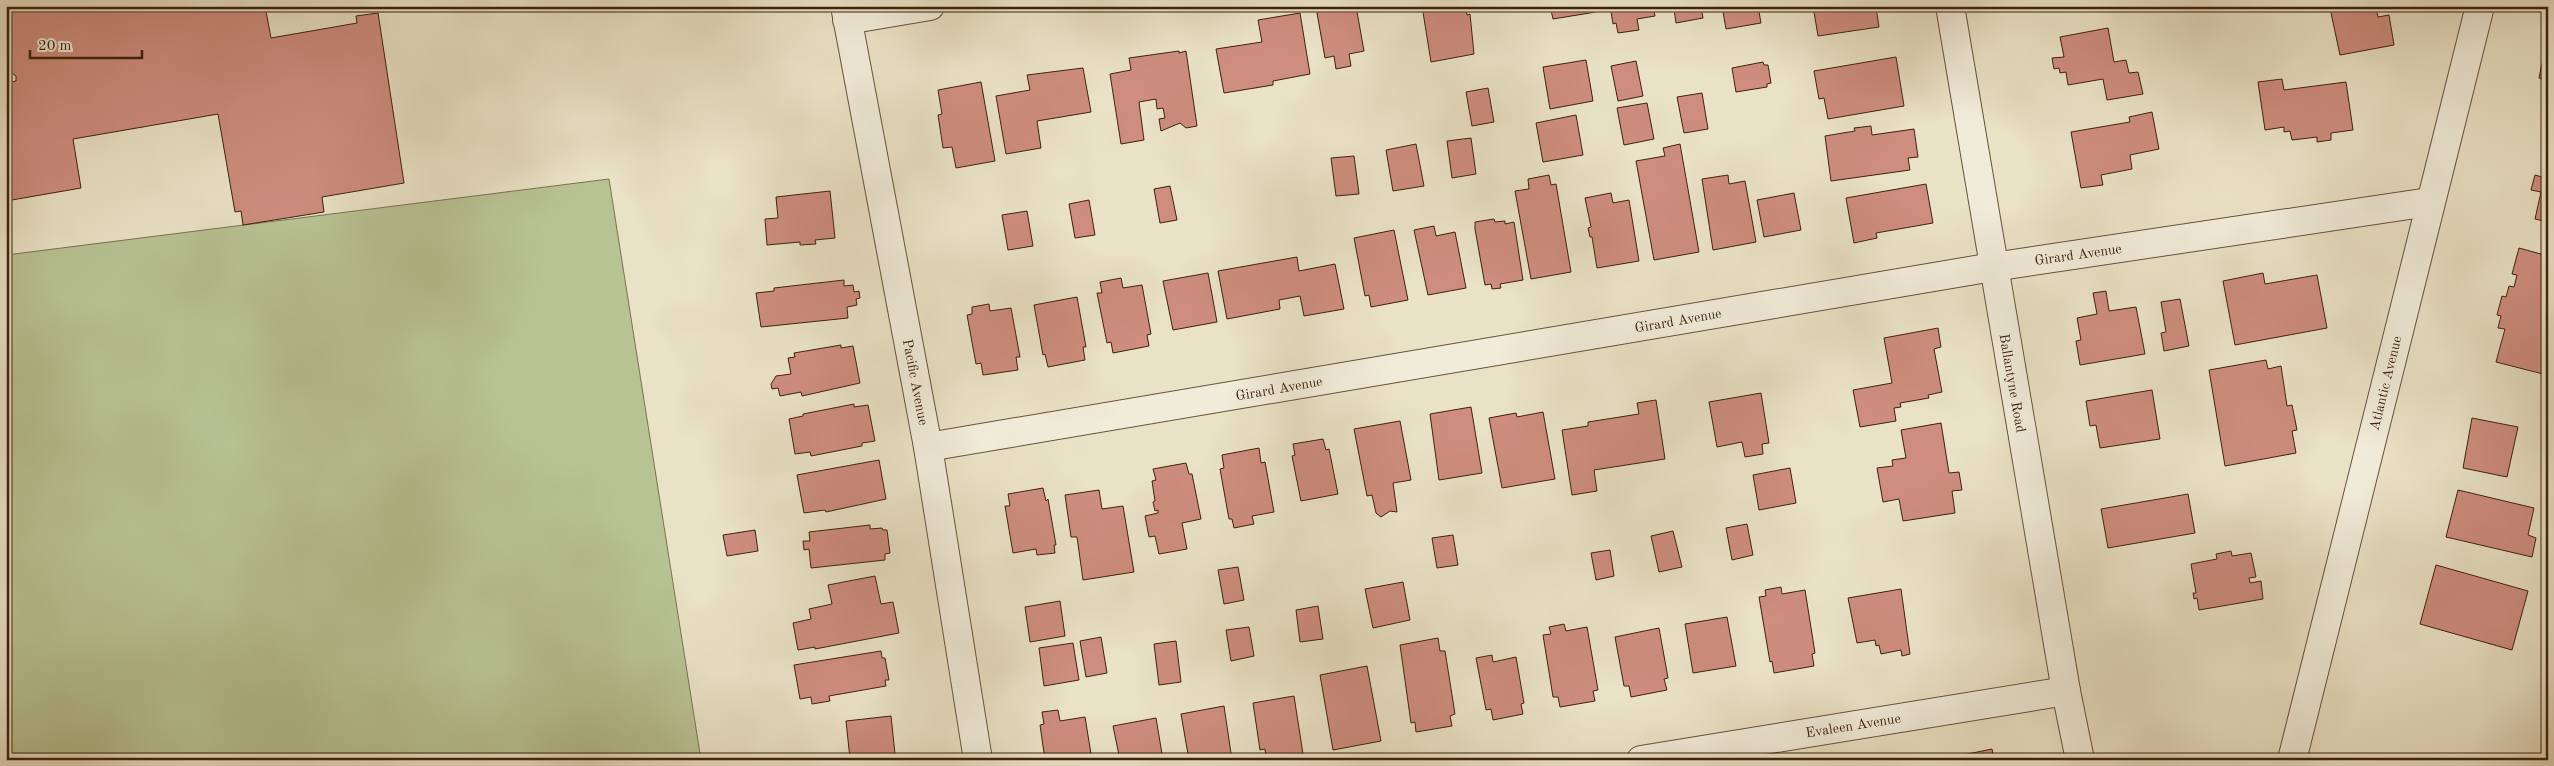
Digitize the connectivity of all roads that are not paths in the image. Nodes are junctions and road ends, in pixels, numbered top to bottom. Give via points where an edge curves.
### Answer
1 (930, 6) edge
2 (1950, 6) edge
3 (2480, 6) edge
4 (846, 13) edge
5 (2430, 202) junction
6 (1993, 267) junction
7 (928, 447) junction
8 (2066, 691) junction
9 (978, 760) edge
10 (1641, 760) edge
11 (2080, 760) edge
12 (2292, 760) edge

1 - 4 street
2 - 6 street, Ballantyne Road
3 - 5 street, Atlantic Avenue
4 - 7 street, Pacific Avenue
5 - 6 street, Girard Avenue
5 - 12 street, Atlantic Avenue
6 - 7 street, Girard Avenue
6 - 8 street, Ballantyne Road
7 - 9 street, Pacific Avenue
8 - 10 street, Evaleen Avenue
8 - 11 street, Ballantyne Road

